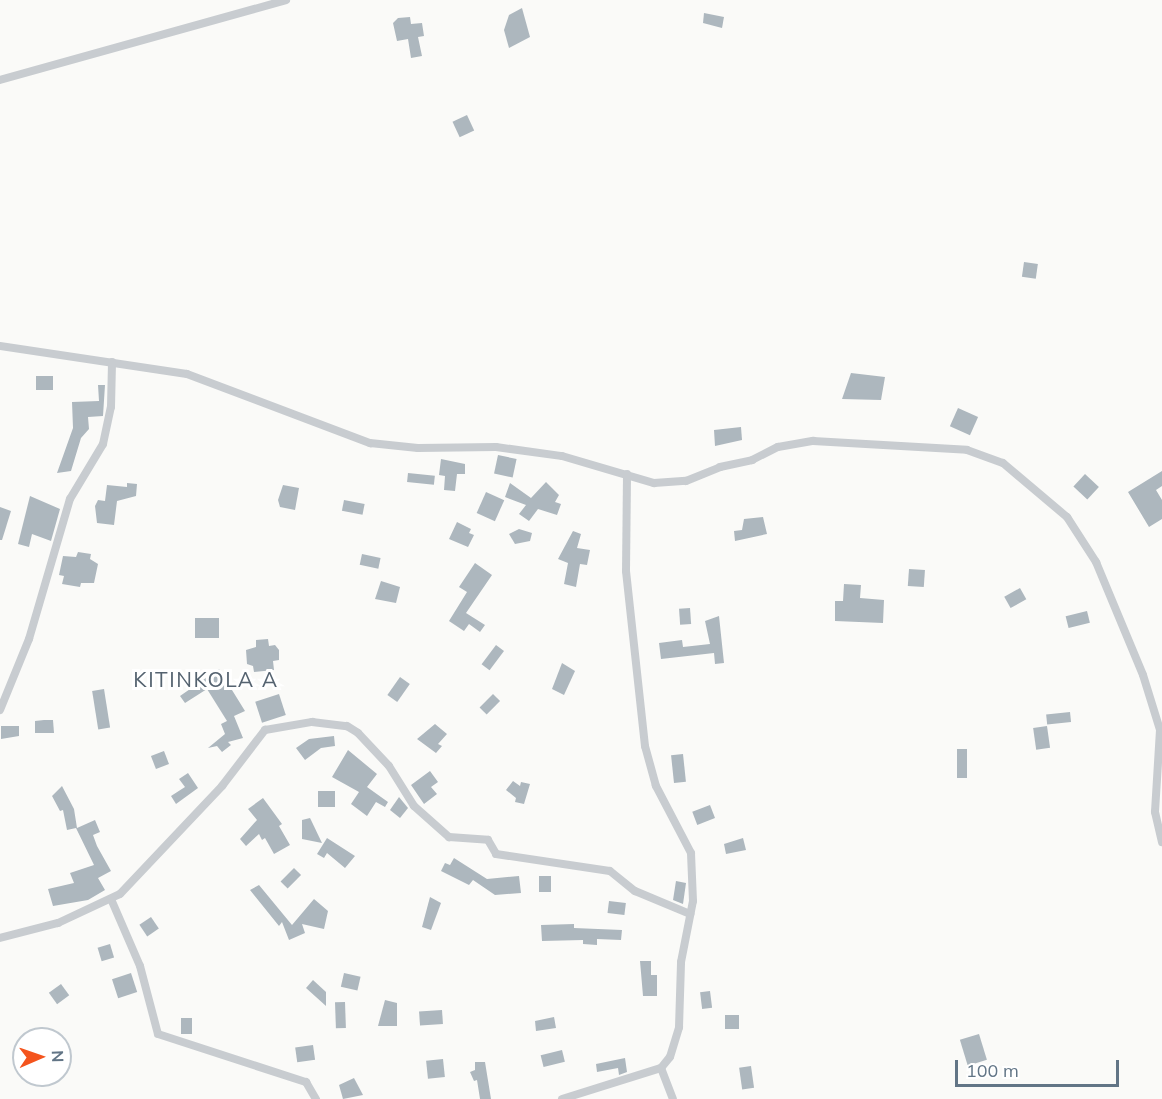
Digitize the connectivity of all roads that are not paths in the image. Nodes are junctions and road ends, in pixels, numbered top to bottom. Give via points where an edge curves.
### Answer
1 (286, 0) edge
2 (0, 80) edge
3 (0, 346) edge
4 (112, 362) junction
5 (627, 474) junction
6 (0, 710) edge
7 (1162, 842) edge
8 (111, 899) junction
9 (690, 914) junction
10 (0, 938) edge
11 (661, 1068) junction
12 (316, 1099) edge
13 (562, 1099) edge
14 (674, 1099) edge

1 - 2 street
3 - 4 street
4 - 5 street via 187,374 370,443 418,448 496,447 562,456
4 - 6 street via 111,407 103,444 70,498 29,639
5 - 7 street via 654,483 681,482 720,466 752,460 778,447 824,440 967,450 1003,463 1067,517 1096,562 1143,675 1160,730 1155,812
5 - 9 street via 626,570 645,746 656,786 691,853 695,877
8 - 9 street via 222,786 265,730 312,722 347,726 358,733 389,766 414,806 449,837 488,840 496,854 610,871 635,891
8 - 10 street via 58,923
8 - 12 street via 140,966 158,1034 306,1082
9 - 11 street via 681,962 682,1010 677,1045
11 - 13 street
11 - 14 street

